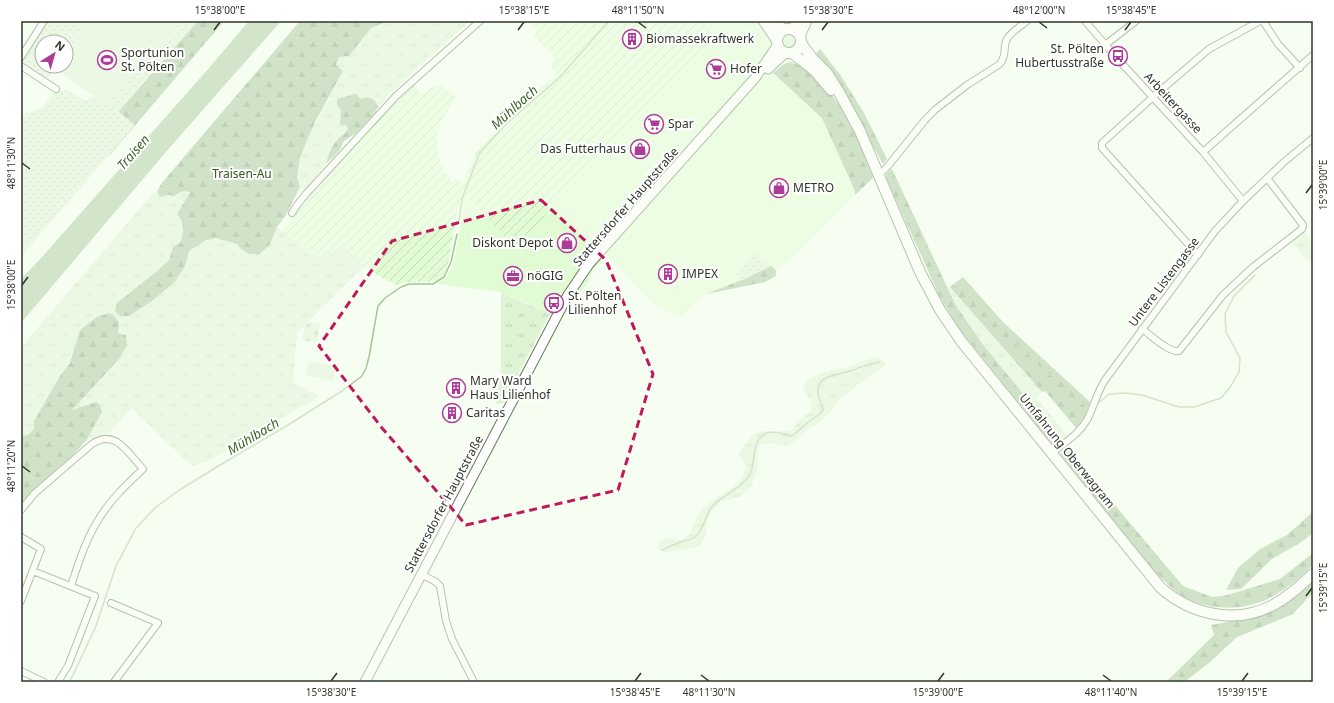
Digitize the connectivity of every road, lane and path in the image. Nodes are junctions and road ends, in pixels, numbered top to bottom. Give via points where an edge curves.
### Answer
1 (44, 21) edge
2 (480, 21) edge
3 (764, 21) edge
4 (773, 21) edge
5 (807, 21) edge
6 (1027, 21) edge
7 (1085, 21) edge
8 (1136, 21) edge
9 (1262, 21) edge
10 (791, 26) edge
11 (801, 39) junction
12 (1105, 45) junction
13 (783, 48) junction
14 (1313, 55) edge
15 (21, 57) edge
16 (21, 66) edge
17 (1300, 68) junction
18 (56, 89) dead end
19 (838, 95) junction
20 (1152, 97) junction
21 (1313, 138) edge
22 (1203, 152) junction
23 (879, 175) junction
24 (1267, 178) junction
25 (1243, 201) junction
26 (292, 213) dead end
27 (1198, 255) junction
28 (1142, 329) junction
29 (1052, 453) junction
30 (21, 510) edge
31 (21, 537) edge
32 (33, 571) junction
33 (421, 574) junction
34 (1313, 574) edge
35 (71, 586) junction
36 (21, 601) edge
37 (111, 603) dead end
38 (21, 671) edge
39 (44, 682) edge
40 (58, 682) edge
41 (114, 682) edge
42 (365, 682) edge
43 (474, 682) edge

1 - 15 street
2 - 26 street via 396,96
3 - 13 main road
4 - 10 main road
5 - 11 main road
6 - 23 street via 1006,40 1006,54 1000,64 936,109
7 - 12 street, Arbeitergasse
8 - 12 street
9 - 17 street via 1278,44
9 - 20 street via 1209,49
10 - 11 main road
10 - 13 main road via 779,34
11 - 13 main road via 798,49
11 - 19 main road via 812,58 827,73
12 - 20 street, Arbeitergasse
13 - 19 main road via 814,70
13 - 33 main road, Stattersdorfer Hauptstraße via 589,264 568,294
14 - 17 street
16 - 18 street
17 - 22 street
19 - 23 main road, Umfahrung Oberwagram via 860,131
20 - 22 street, Arbeitergasse
20 - 27 street via 1102,142 1102,148
21 - 24 street, Untere Listengasse
22 - 25 street, Arbeitergasse
23 - 29 main road, Umfahrung Oberwagram via 920,272 940,310 961,341
24 - 25 street, Untere Listengasse
24 - 28 street via 1303,227 1223,294 1179,351 1171,350
25 - 27 street, Untere Listengasse via 1215,231
27 - 28 street, Untere Listengasse
28 - 29 street, Untere Listengasse via 1096,394 1081,429
29 - 34 main road, Umfahrung Oberwagram via 1160,587 1185,605 1208,613 1224,615 1253,612 1284,599
30 - 35 street via 35,493 100,439 108,438 118,442 144,468 117,494 97,522 82,553
31 - 32 street via 41,549
32 - 35 street
32 - 36 street
33 - 42 main road, Stattersdorfer Hauptstraße
33 - 43 street via 440,586 452,639
35 - 40 street via 95,596 68,666
37 - 41 street via 158,623
38 - 39 street

